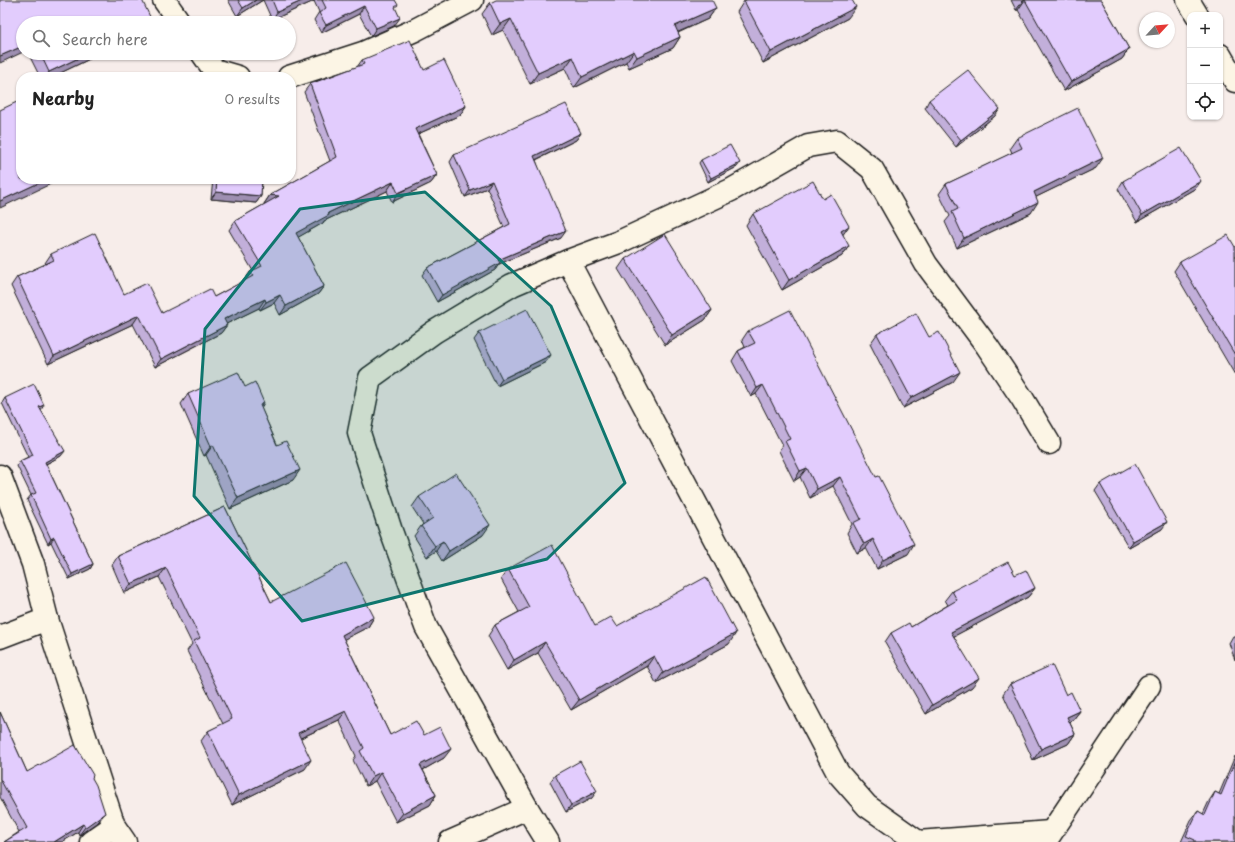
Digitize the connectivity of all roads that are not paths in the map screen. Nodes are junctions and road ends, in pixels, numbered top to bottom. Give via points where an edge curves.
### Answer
1 (164, 0) edge
2 (1188, 0) edge
3 (460, 3) edge
4 (1195, 12) edge
5 (175, 16) edge
6 (207, 60) edge
7 (1223, 60) edge
8 (221, 72) edge
9 (296, 75) edge
10 (1235, 81) edge
11 (568, 261) junction
12 (1049, 443) dead end
13 (0, 476) edge
14 (46, 619) junction
15 (0, 637) edge
16 (1148, 686) dead end
17 (527, 808) junction
18 (119, 834) edge
19 (1047, 837) edge
20 (91, 842) edge
21 (450, 842) edge
22 (548, 842) edge
23 (918, 842) edge

1 - 5 street
2 - 4 street
3 - 9 street via 415,30 363,53
6 - 8 street via 214,70
7 - 10 street
11 - 12 street via 619,242 731,190 808,146 837,141 872,169 926,264 987,346
11 - 17 street via 512,285 434,332 370,378 359,433 426,627
11 - 23 street via 838,773 867,806
13 - 14 street via 33,564
14 - 15 street
14 - 18 street
16 - 19 street
17 - 21 street
17 - 22 street
18 - 20 street
19 - 23 street

